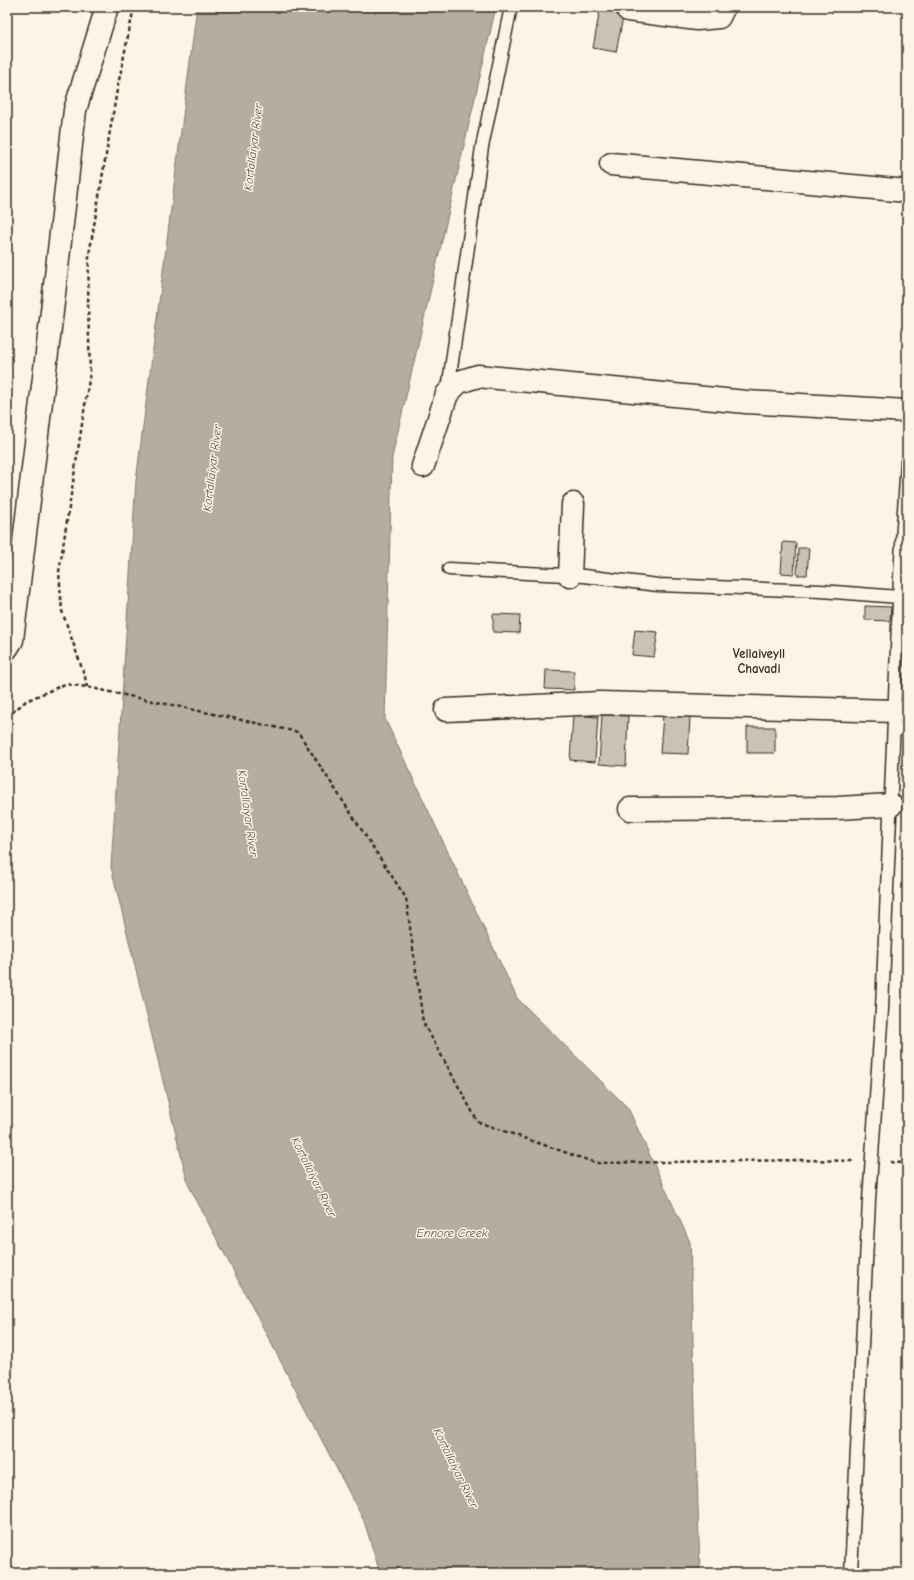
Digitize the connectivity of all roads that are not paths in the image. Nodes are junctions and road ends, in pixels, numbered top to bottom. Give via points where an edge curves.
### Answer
1 (107, 7) edge
2 (511, 7) edge
3 (724, 7) edge
4 (628, 10) dead end
5 (611, 164) dead end
6 (907, 191) edge
7 (447, 394) junction
8 (907, 411) edge
9 (907, 461) edge
10 (423, 466) dead end
11 (573, 504) dead end
12 (449, 569) dead end
13 (570, 576) junction
14 (899, 597) junction
15 (7, 648) edge
16 (446, 710) dead end
17 (898, 723) edge
18 (891, 805) junction
19 (630, 809) dead end
20 (851, 1573) edge

1 - 15 street via 74,110 12,640
2 - 7 lane via 482,147
3 - 4 street via 719,17 697,19
5 - 6 street
7 - 8 street via 459,382 478,376 746,402
7 - 10 street
9 - 14 lane
11 - 13 street
12 - 13 lane
13 - 14 lane via 658,585 821,591
14 - 17 lane
16 - 17 street via 600,703
17 - 18 lane
18 - 19 street via 838,808
18 - 20 lane

